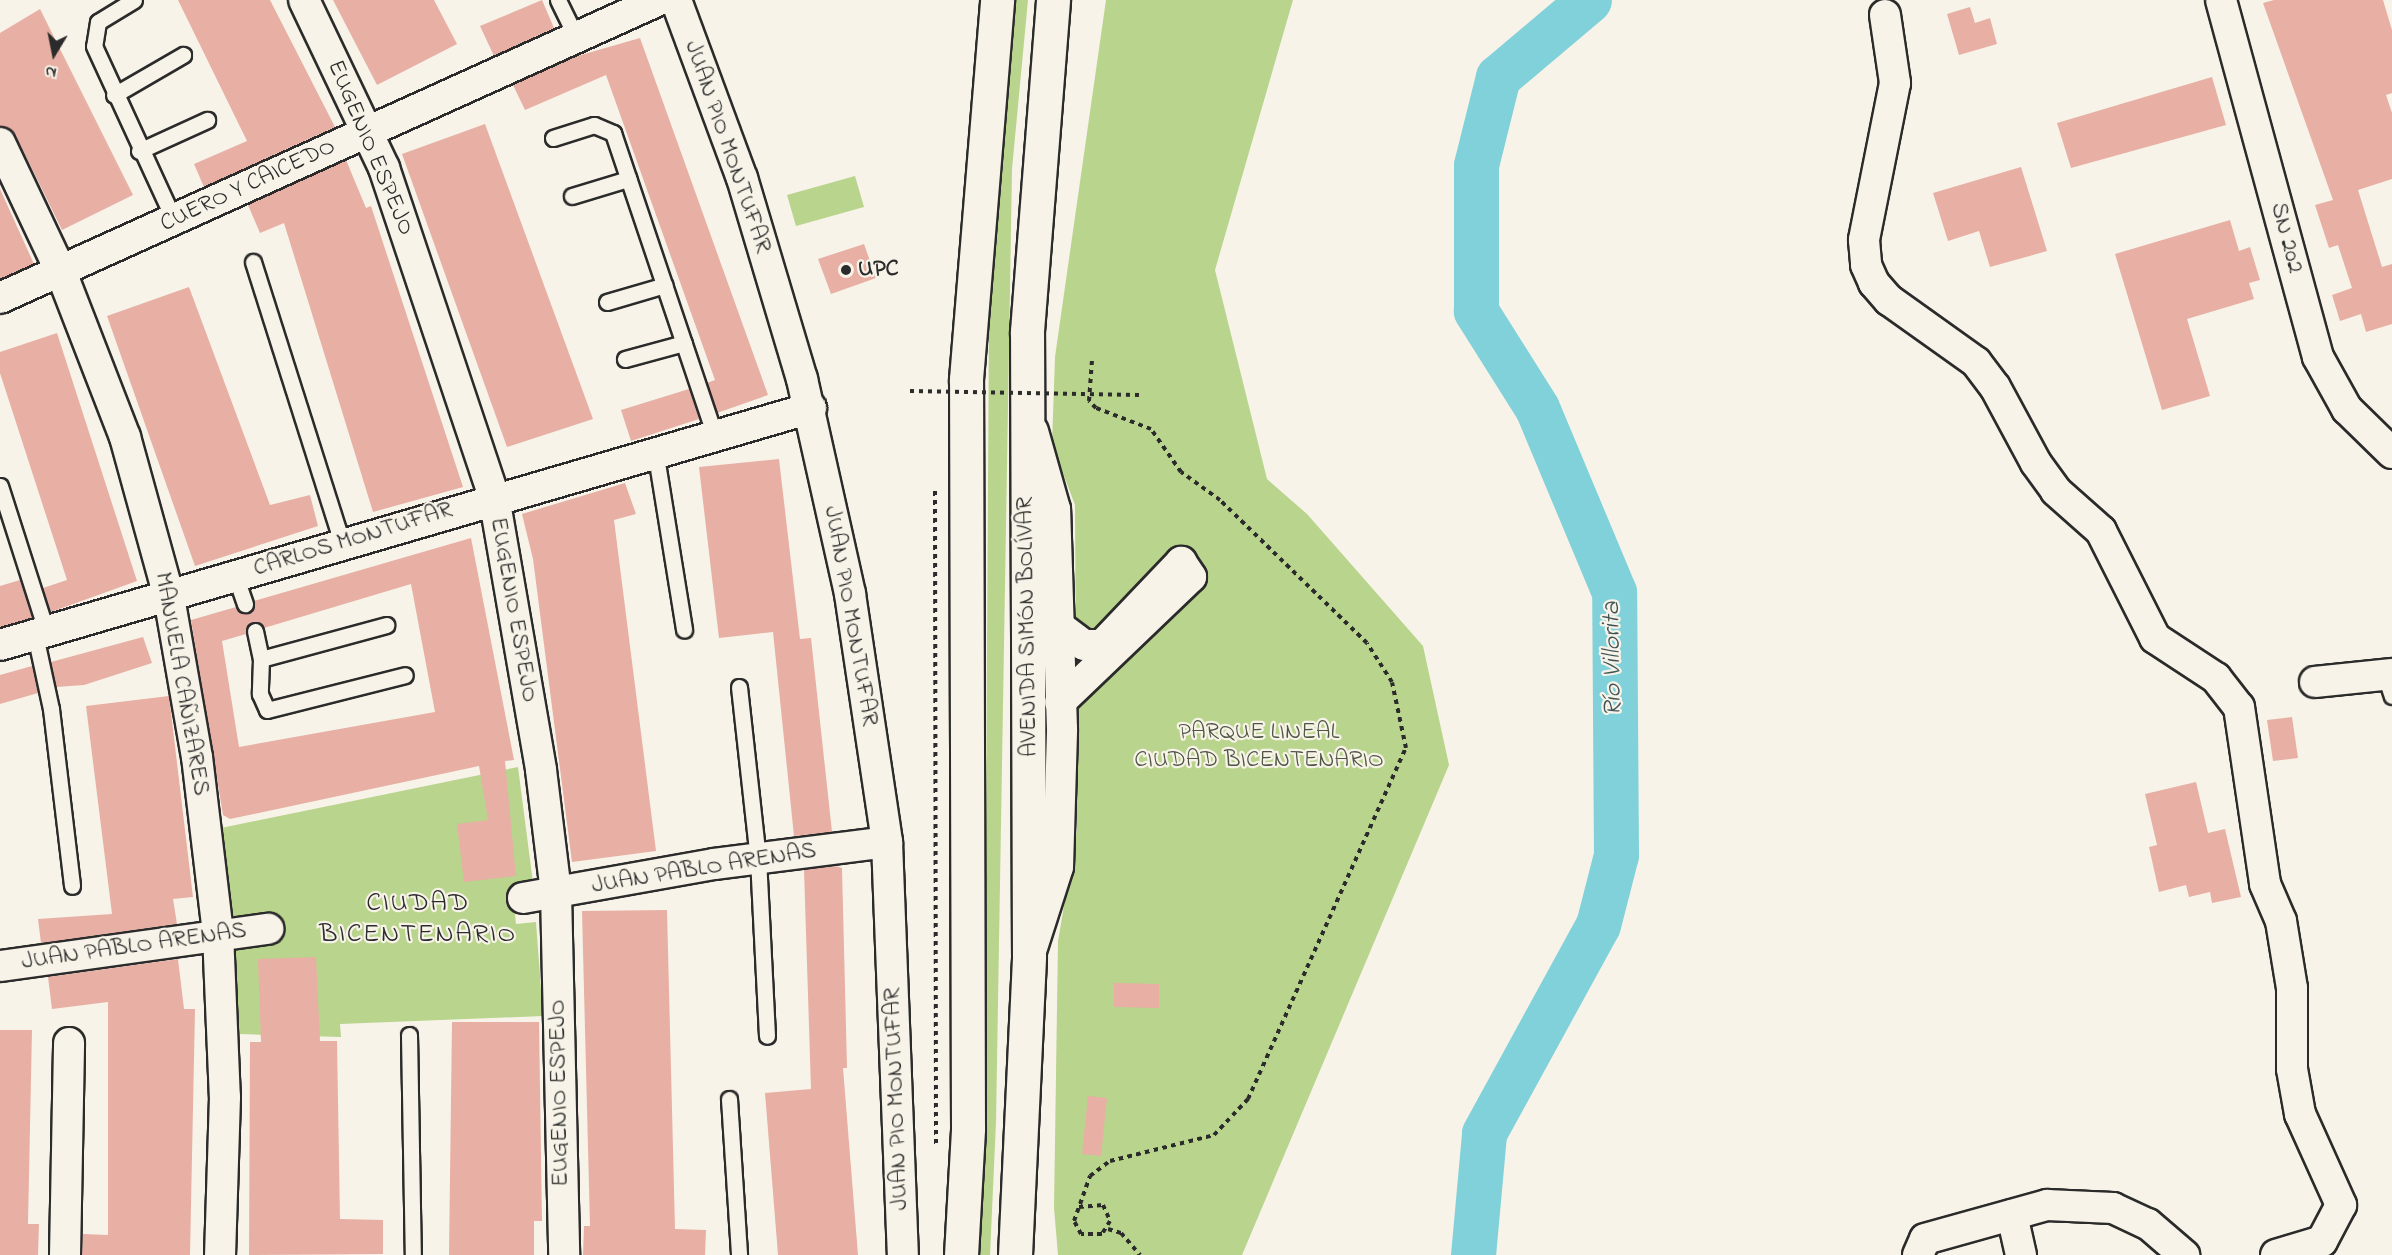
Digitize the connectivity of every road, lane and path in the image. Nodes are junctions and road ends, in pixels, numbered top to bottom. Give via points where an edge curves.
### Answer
1 (134, 0) edge
2 (304, 0) edge
3 (558, 0) edge
4 (659, 0) edge
5 (676, 0) edge
6 (997, 0) edge
7 (1053, 0) edge
8 (2221, 0) edge
9 (1885, 15) dead end
10 (575, 35) junction
11 (183, 55) dead end
12 (114, 95) junction
13 (207, 120) dead end
14 (367, 132) junction
15 (553, 138) dead end
16 (0, 143) edge
17 (139, 152) junction
18 (628, 179) junction
19 (572, 196) dead end
20 (174, 220) junction
21 (253, 262) dead end
22 (61, 272) junction
23 (664, 285) junction
24 (0, 298) edge
25 (607, 302) dead end
26 (684, 343) junction
27 (625, 359) dead end
28 (1092, 360) dead end
29 (910, 391) dead end
30 (1139, 395) dead end
31 (1026, 407) junction
32 (811, 408) junction
33 (714, 433) junction
34 (655, 450) junction
35 (2392, 453) edge
36 (0, 486) edge
37 (494, 497) junction
38 (342, 542) junction
39 (235, 575) junction
40 (169, 597) junction
41 (245, 604) dead end
42 (1056, 624) junction
43 (386, 625) dead end
44 (684, 630) dead end
45 (255, 631) dead end
46 (40, 632) junction
47 (0, 645) edge
48 (261, 658) junction
49 (405, 675) dead end
50 (2315, 682) dead end
51 (2390, 683) edge
52 (739, 687) dead end
53 (1060, 702) junction
54 (886, 842) junction
55 (758, 858) junction
56 (72, 886) dead end
57 (556, 892) junction
58 (523, 898) dead end
59 (268, 929) dead end
60 (218, 933) junction
61 (1029, 956) junction
62 (0, 966) edge
63 (409, 1035) dead end
64 (767, 1035) dead end
65 (69, 1043) dead end
66 (729, 1099) dead end
67 (1079, 1207) junction
68 (2012, 1215) junction
69 (1108, 1229) junction
70 (65, 1255) edge
71 (220, 1255) edge
72 (413, 1255) edge
73 (564, 1255) edge
74 (739, 1255) edge
75 (903, 1255) edge
76 (961, 1255) edge
77 (1014, 1255) edge
78 (1140, 1255) edge
79 (1918, 1255) edge
80 (2022, 1255) edge
81 (2184, 1255) edge
82 (2276, 1255) edge

1 - 12 lane via 98,22 94,33
2 - 14 street, EUGENIO ESPEJO
3 - 10 lane
4 - 10 street, CUERO Y CAICEDO
5 - 32 street, JUAN PIO MONTUFAR via 742,178
6 - 76 highway via 966,379 968,1128
7 - 31 highway, AVENIDA SIMÓN BOLÍVAR
8 - 35 street, SN 202 via 2318,357 2347,408
9 - 82 street via 1894,93 1864,240 1866,266 1874,283 1889,300 1976,362 2056,491 2101,531 2155,638 2216,678 2239,707 2265,884 2281,921 2292,988 2292,1069 2300,1114 2341,1205 2322,1241
10 - 14 street, CUERO Y CAICEDO
11 - 12 lane
12 - 17 lane
13 - 17 lane
14 - 20 street, CUERO Y CAICEDO
14 - 37 street, EUGENIO ESPEJO via 452,359
15 - 18 lane via 606,126
16 - 22 street, MANUELA CAÑIZARES
17 - 20 lane
18 - 19 lane
18 - 23 lane
20 - 22 street, CUERO Y CAICEDO
21 - 38 lane
22 - 24 street, CUERO Y CAICEDO
22 - 40 street, MANUELA CAÑIZARES via 125,437
23 - 25 lane
23 - 26 lane
26 - 27 lane
26 - 33 lane
28 - 67 path via 1089,401 1096,408 1151,429 1181,472 1220,500 1367,644 1392,682 1406,748 1248,1100 1214,1135 1110,1161 1090,1176
29 - 30 path, bridge
31 - 42 street via 1055,509
31 - 61 highway, AVENIDA SIMÓN BOLÍVAR
32 - 33 street, CARLOS MONTUFAR
32 - 54 street, JUAN PIO MONTUFAR via 850,594
33 - 34 street, CARLOS MONTUFAR
34 - 37 street, CARLOS MONTUFAR
34 - 44 lane
36 - 46 lane
37 - 38 street, CARLOS MONTUFAR
37 - 57 street, EUGENIO ESPEJO via 542,770
38 - 39 street, CARLOS MONTUFAR
39 - 40 street, CARLOS MONTUFAR
39 - 41 lane
40 - 46 street, CARLOS MONTUFAR
40 - 60 street, MANUELA CAÑIZARES via 197,757
42 - 53 street
42 - 53 street via 1084,645 1102,645 1181,562 1191,577
43 - 48 lane
45 - 48 lane
46 - 47 street, CARLOS MONTUFAR
46 - 56 lane
48 - 49 lane via 260,694 270,711
50 - 51 street
52 - 55 lane
53 - 61 street via 1058,867
54 - 55 street, JUAN PABLO ARENAS
54 - 75 street, JUAN PIO MONTUFAR
55 - 57 street, JUAN PABLO ARENAS
55 - 64 lane
57 - 58 street, JUAN PABLO ARENAS
57 - 73 street, EUGENIO ESPEJO
59 - 60 street, JUAN PABLO ARENAS
60 - 62 street, JUAN PABLO ARENAS
60 - 71 street, MANUELA CAÑIZARES via 225,1097
61 - 77 highway, AVENIDA SIMÓN BOLÍVAR
63 - 72 lane
65 - 70 street
66 - 74 lane
67 - 69 path via 1103,1205
67 - 69 path via 1074,1221 1081,1234 1095,1237
68 - 79 street via 1925,1239
68 - 80 street
68 - 81 street via 2047,1205 2113,1208 2148,1224
69 - 78 path via 1121,1233

